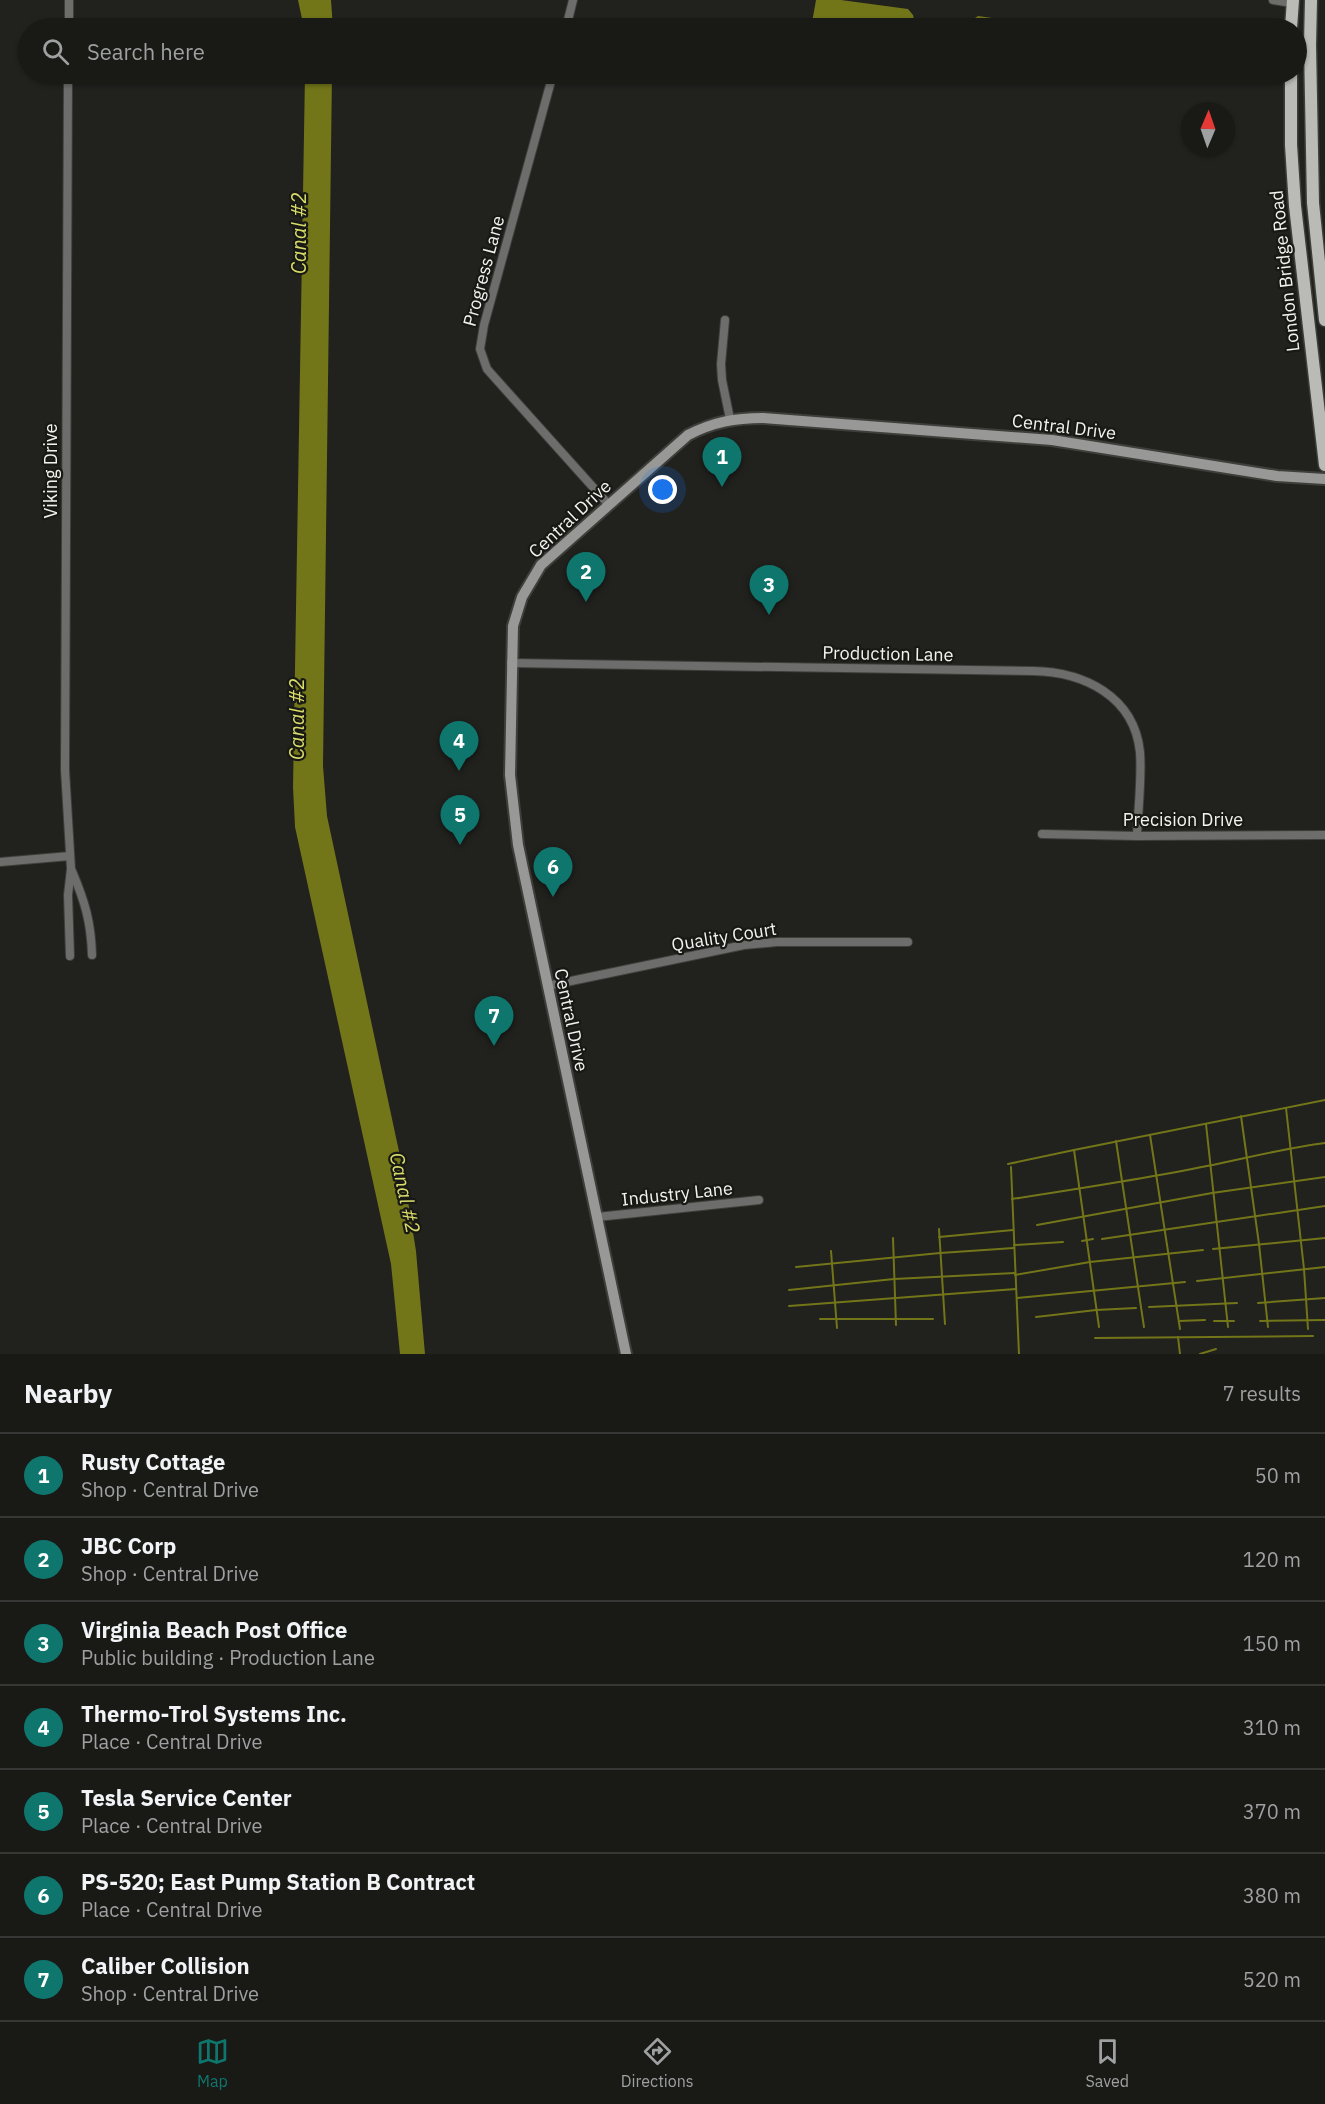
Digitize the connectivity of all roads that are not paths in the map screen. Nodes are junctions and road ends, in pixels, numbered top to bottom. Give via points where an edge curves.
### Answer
1 (69, 0) edge
2 (573, 0) edge
3 (1273, 0) edge
4 (1311, 0) edge
5 (1292, 1) edge
6 (69, 18) edge
7 (568, 18) edge
8 (1291, 18) edge
9 (69, 84) edge
10 (550, 84) edge
11 (1290, 84) edge
12 (725, 320) dead end
13 (1325, 320) edge
14 (730, 419) junction
15 (1325, 465) edge
16 (1325, 479) edge
17 (609, 505) junction
18 (511, 663) junction
19 (1042, 834) dead end
20 (1325, 835) edge
21 (1137, 836) junction
22 (70, 856) junction
23 (0, 862) edge
24 (71, 869) junction
25 (908, 942) dead end
26 (92, 955) dead end
27 (70, 956) dead end
28 (547, 986) junction
29 (759, 1200) dead end
30 (597, 1217) junction
31 (626, 1354) edge

1 - 6 street
2 - 7 street
3 - 5 street
4 - 13 main road, London Bridge Road via 1313,203
5 - 8 main road
9 - 22 street, Viking Drive via 65,770
10 - 17 street, Progress Lane via 480,350 487,369
11 - 15 main road, London Bridge Road via 1295,206
12 - 14 street via 721,364
14 - 16 street, Central Drive via 1052,440 1277,476
14 - 17 street, Central Drive via 688,435
17 - 18 street, Central Drive via 548,558 529,583 513,627
18 - 21 street, Production Lane via 1055,671 1094,685 1113,699 1134,730 1140,754
18 - 28 street, Central Drive via 513,812
19 - 21 street, Precision Drive
20 - 21 street, Precision Drive
22 - 23 street
22 - 24 street, Viking Drive
24 - 26 street, Viking Drive via 85,903
24 - 27 street, Viking Drive
25 - 28 street, Quality Court via 744,945
28 - 30 street, Central Drive
29 - 30 street, Industry Lane
30 - 31 street, Central Drive

